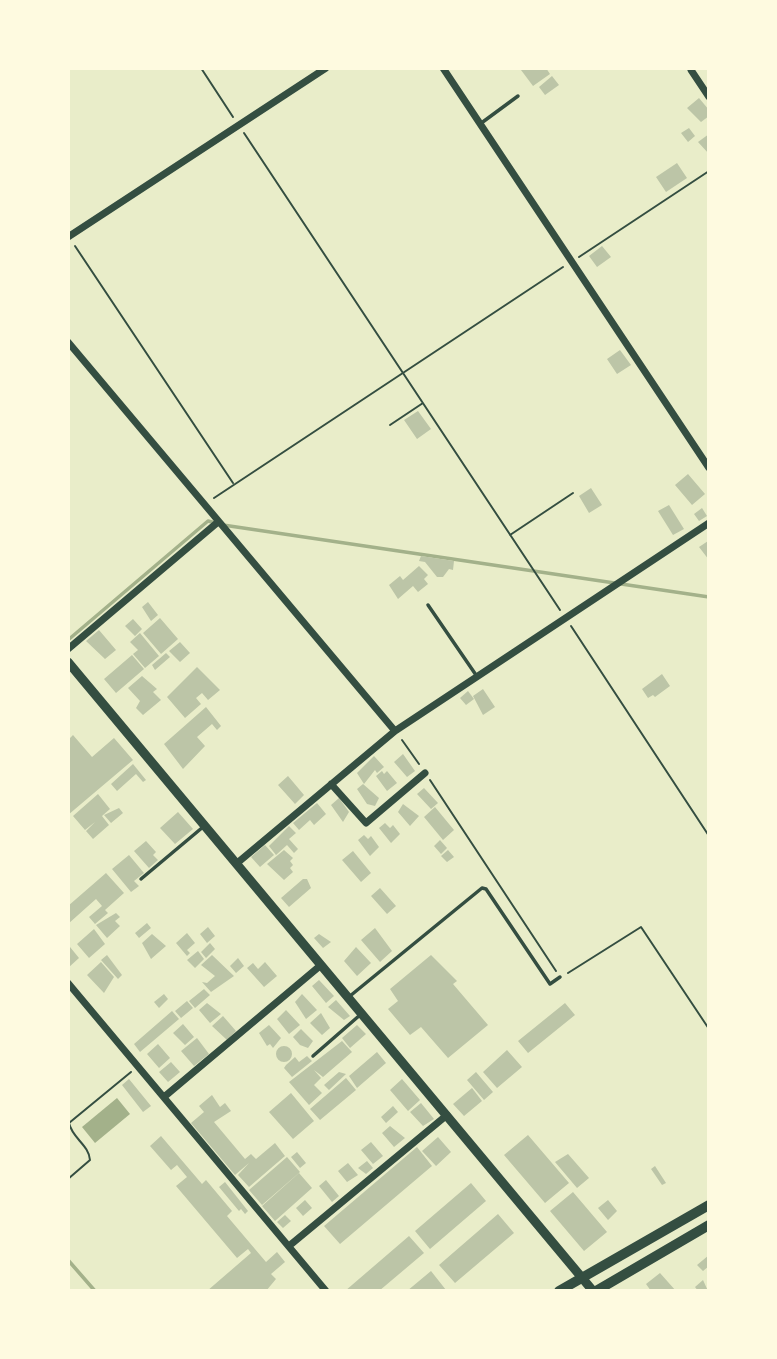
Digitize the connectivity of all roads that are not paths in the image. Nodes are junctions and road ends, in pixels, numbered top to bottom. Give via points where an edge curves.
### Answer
1 (326, 68) edge
2 (443, 68) edge
3 (691, 70) dead end
4 (518, 96) dead end
5 (709, 97) edge
6 (480, 124) junction
7 (68, 236) edge
8 (68, 342) edge
9 (709, 468) edge
10 (218, 522) junction
11 (709, 523) edge
12 (428, 605) dead end
13 (68, 649) edge
14 (68, 662) edge
15 (477, 677) junction
16 (395, 731) junction
17 (425, 773) road end
18 (331, 784) junction
19 (204, 826) junction
20 (236, 864) junction
21 (141, 879) dead end
22 (321, 965) junction
23 (560, 977) road end
24 (68, 983) edge
25 (348, 997) junction
26 (361, 1013) junction
27 (313, 1056) dead end
28 (164, 1097) junction
29 (447, 1115) junction
30 (709, 1205) edge
31 (709, 1226) edge
32 (289, 1246) junction
33 (582, 1278) junction
34 (326, 1291) edge
35 (559, 1291) edge
36 (595, 1291) edge

1 - 7 street
2 - 6 street
3 - 5 street
4 - 6 lane
6 - 9 street
8 - 10 street
10 - 13 street
10 - 16 street
11 - 15 street
12 - 15 lane
14 - 19 street
15 - 16 street
16 - 18 street
17 - 18 street via 366,823
18 - 20 street
19 - 20 street
19 - 21 lane
20 - 22 street
22 - 25 street
22 - 28 street
23 - 25 lane via 550,984 482,888
24 - 28 street
25 - 26 street
26 - 27 lane
26 - 29 street
28 - 32 street
29 - 32 street
29 - 33 street
30 - 33 main road
31 - 36 main road
32 - 34 street
33 - 35 main road
33 - 36 street

